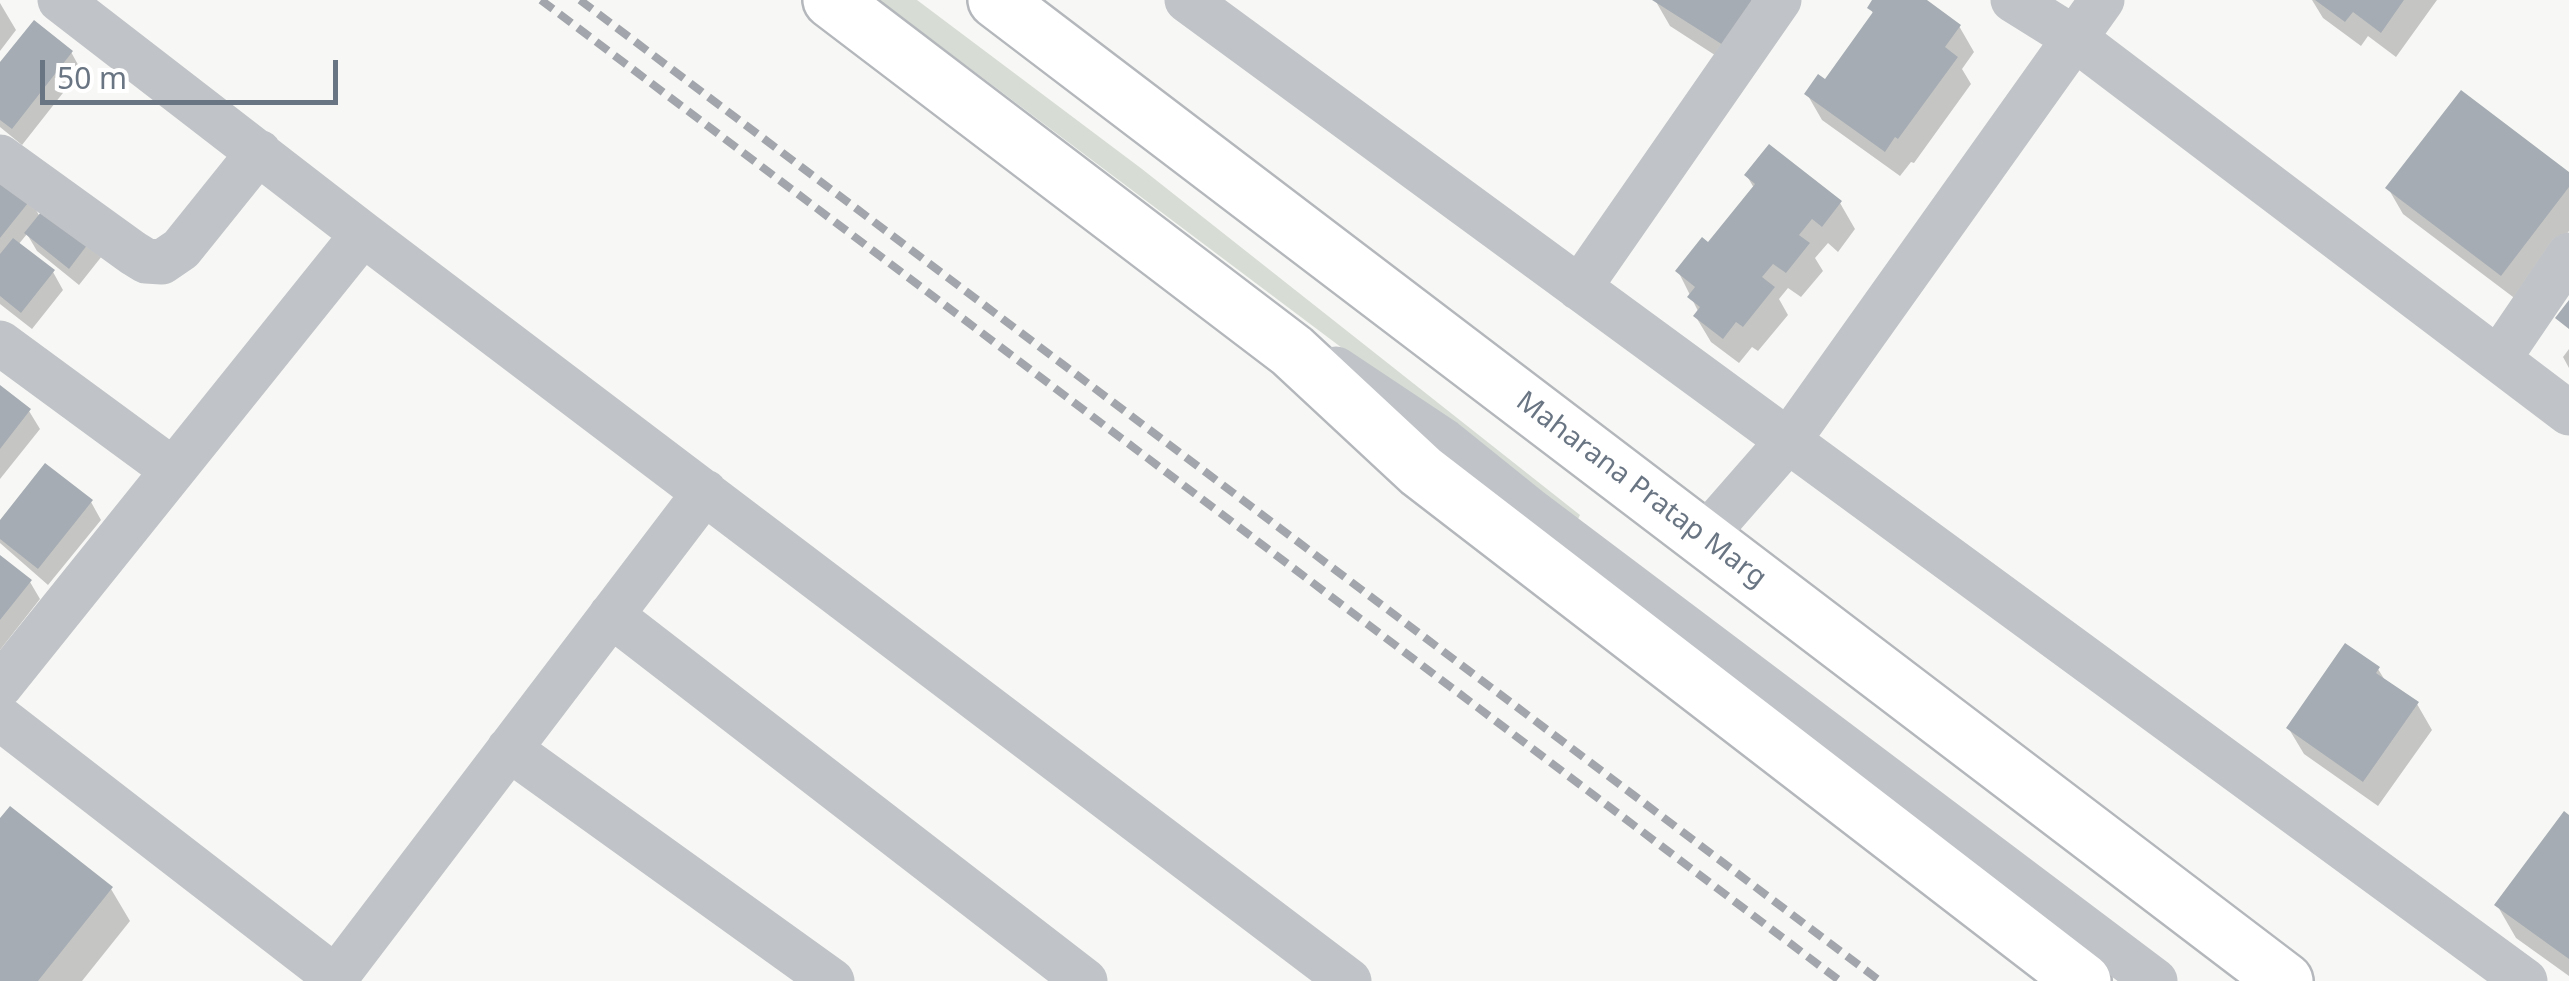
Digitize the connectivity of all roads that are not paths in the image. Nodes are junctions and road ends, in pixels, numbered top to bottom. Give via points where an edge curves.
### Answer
1 (60, 0) edge
2 (832, 0) edge
3 (996, 0) edge
4 (1187, 0) edge
5 (1779, 0) edge
6 (2013, 0) edge
7 (2102, 0) edge
8 (2074, 38) junction
9 (259, 152) junction
10 (0, 156) edge
11 (363, 234) junction
12 (2569, 256) edge
13 (1176, 264) junction
14 (1579, 288) junction
15 (0, 343) edge
16 (2499, 358) junction
17 (2569, 413) edge
18 (1788, 441) junction
19 (173, 470) junction
20 (705, 492) junction
21 (1704, 537) junction
22 (611, 615) junction
23 (0, 686) edge
24 (0, 718) edge
25 (510, 749) junction
26 (334, 979) edge
27 (832, 981) edge
28 (1085, 981) edge
29 (1349, 981) edge
30 (2083, 981) edge
31 (2156, 981) edge
32 (2285, 981) edge
33 (2524, 981) edge

1 - 9 street
2 - 13 main road
3 - 21 main road, Maharana Pratap Marg
4 - 14 street
5 - 14 street
6 - 8 street
7 - 8 street
8 - 16 street
8 - 18 street
9 - 10 street via 181,249 162,262 146,261
9 - 11 street
11 - 19 street
11 - 20 street
12 - 16 street
13 - 30 main road via 1292,351 1421,470
13 - 31 street via 1444,441
14 - 18 street
15 - 19 street
16 - 17 street
18 - 21 street
18 - 33 street
19 - 23 street
20 - 22 street
20 - 29 street
21 - 32 main road, Maharana Pratap Marg
22 - 25 street
22 - 28 street
24 - 26 street
25 - 26 street
25 - 27 street

